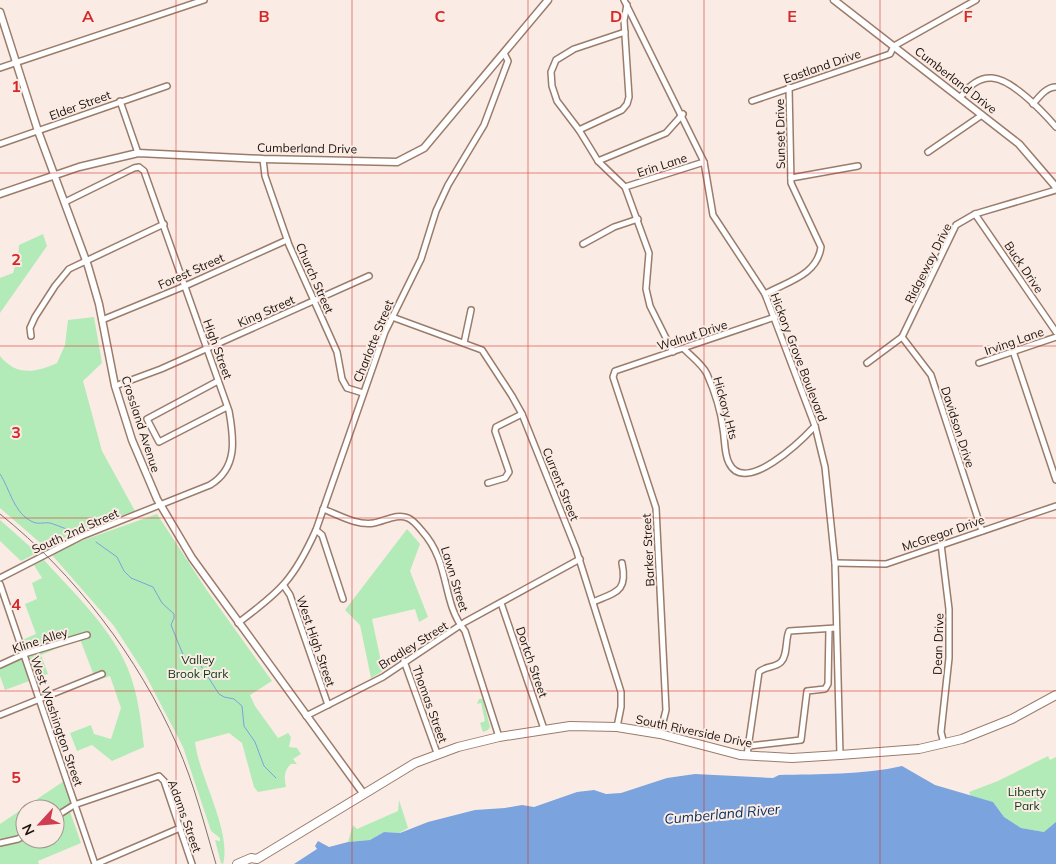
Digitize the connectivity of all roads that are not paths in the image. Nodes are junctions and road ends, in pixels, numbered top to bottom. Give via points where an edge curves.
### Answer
1 (204, 0) edge
2 (548, 0) edge
3 (834, 0) edge
4 (976, 0) edge
5 (626, 2) edge
6 (0, 12) edge
7 (625, 32) junction
8 (894, 46) junction
9 (504, 53) junction
10 (16, 62) junction
11 (0, 68) edge
12 (167, 86) dead end
13 (789, 87) junction
14 (1056, 87) edge
15 (960, 98) junction
16 (752, 100) dead end
17 (120, 101) junction
18 (1033, 104) junction
19 (683, 114) junction
20 (982, 115) junction
21 (1056, 127) edge
22 (579, 130) junction
23 (38, 131) junction
24 (0, 144) edge
25 (928, 152) dead end
26 (138, 153) junction
27 (263, 159) junction
28 (598, 161) junction
29 (704, 162) junction
30 (858, 166) dead end
31 (54, 176) junction
32 (791, 178) junction
33 (625, 187) junction
34 (1056, 188) edge
35 (0, 194) edge
36 (65, 202) junction
37 (976, 214) junction
38 (638, 219) junction
39 (164, 224) junction
40 (287, 240) junction
41 (583, 244) dead end
42 (86, 260) junction
43 (370, 276) dead end
44 (185, 286) junction
45 (765, 294) junction
46 (314, 300) junction
47 (471, 310) dead end
48 (392, 317) junction
49 (775, 317) junction
50 (102, 320) junction
51 (1056, 332) edge
52 (31, 336) dead end
53 (902, 337) junction
54 (1056, 337) edge
55 (464, 343) junction
56 (206, 348) junction
57 (684, 348) junction
58 (1013, 351) junction
59 (674, 352) junction
60 (867, 363) dead end
61 (979, 363) dead end
62 (615, 371) joint
63 (218, 380) junction
64 (115, 386) junction
65 (363, 394) junction
66 (227, 407) junction
67 (522, 414) junction
68 (815, 426) junction
69 (1056, 480) edge
70 (488, 483) dead end
71 (161, 506) junction
72 (1056, 506) edge
73 (323, 509) junction
74 (316, 530) junction
75 (982, 530) junction
76 (940, 544) junction
77 (580, 558) junction
78 (835, 563) junction
79 (622, 564) dead end
80 (0, 578) edge
81 (0, 584) edge
82 (284, 586) junction
83 (343, 599) dead end
84 (593, 602) junction
85 (501, 603) junction
86 (238, 623) junction
87 (461, 626) junction
88 (836, 628) junction
89 (828, 629) junction
90 (87, 635) dead end
91 (24, 654) junction
92 (404, 661) junction
93 (0, 665) edge
94 (102, 674) dead end
95 (1056, 695) edge
96 (39, 699) junction
97 (328, 705) junction
98 (0, 715) edge
99 (306, 716) junction
100 (617, 727) junction
101 (544, 729) junction
102 (660, 734) junction
103 (499, 737) junction
104 (944, 744) junction
105 (749, 746) junction
106 (437, 753) junction
107 (747, 755) junction
108 (840, 755) junction
109 (363, 793) junction
110 (74, 806) junction
111 (65, 811) edge
112 (180, 828) junction
113 (15, 841) edge
114 (0, 844) edge
115 (257, 861) edge
116 (95, 864) edge
117 (192, 864) edge
118 (237, 864) edge

1 - 10 street
2 - 9 main road, Cumberland Drive
3 - 8 main road, Cumberland Drive
4 - 8 street, Eastland Drive
5 - 7 street
5 - 19 street, Hickory Grove Boulevard
6 - 10 main road, Crossland Avenue
7 - 22 street via 627,104 622,110
7 - 22 street via 574,49 556,60 551,72 554,96
8 - 13 street, Eastland Drive via 890,54
8 - 15 main road, Cumberland Drive
9 - 27 main road, Cumberland Drive via 424,148 398,162
9 - 48 street, Charlotte Street via 508,61 484,125 448,185 415,271
10 - 11 street
10 - 23 main road, Crossland Avenue
12 - 17 street, Elder Street
13 - 16 street, Eastland Drive
13 - 32 street, Sunset Drive
14 - 18 street via 1041,94
15 - 18 street via 975,82 992,78 1013,86
15 - 20 main road, Cumberland Drive
17 - 23 street, Elder Street
17 - 26 street
18 - 21 street
19 - 28 street via 666,133
19 - 29 street, Hickory Grove Boulevard
20 - 25 street
20 - 34 main road, Cumberland Drive via 1019,144
22 - 28 street
23 - 24 street, Elder Street
23 - 31 main road, Crossland Avenue
26 - 27 main road, Cumberland Drive
26 - 31 main road, Cumberland Drive
27 - 40 street, Church Street
28 - 33 street
29 - 33 street, Erin Lane
29 - 45 street, Hickory Grove Boulevard via 713,215
30 - 32 street
31 - 35 main road, Cumberland Drive
31 - 36 main road, Crossland Avenue
32 - 45 street, Sunset Drive via 821,247 819,259 812,269
33 - 38 street
34 - 37 street, Ridgeway Drive
36 - 39 street, High Street via 140,167 146,174
36 - 42 main road, Crossland Avenue
37 - 51 street, Buck Drive
37 - 53 street, Ridgeway Drive via 956,225
38 - 41 street via 614,227
38 - 59 street via 649,252 646,290 650,306
39 - 42 street
39 - 44 street, High Street
40 - 44 street, Forest Street
40 - 46 street, Church Street
42 - 50 main road, Crossland Avenue
42 - 52 street via 63,275 50,292 32,324
43 - 46 street, King Street
44 - 50 street, Forest Street
44 - 56 street, High Street
45 - 49 street, Hickory Grove Boulevard
46 - 56 street, King Street
46 - 65 street, Church Street via 336,352 344,384
47 - 55 street
48 - 55 street, Current Street
48 - 65 street, Charlotte Street
49 - 57 street, Walnut Drive
49 - 68 street, Hickory Grove Boulevard
50 - 64 main road, Crossland Avenue
53 - 60 street, Ridgeway Drive
53 - 75 street, Davidson Drive via 931,375
54 - 58 street, Irving Lane
55 - 67 street, Current Street via 484,353
56 - 63 street, High Street
56 - 64 street, King Street
57 - 59 street, Walnut Drive
57 - 68 street, Hickory Hts via 706,373 723,426 728,463 735,471 744,474 762,468 795,447
58 - 61 street, Irving Lane
58 - 69 street
59 - 62 street, Walnut Drive
62 - 102 street, Barker Street via 613,377 656,508 666,710
63 - 66 street, High Street
63 - 66 street via 147,419 159,442
64 - 71 main road, Crossland Avenue via 139,460
65 - 73 street, Charlotte Street
66 - 71 street, High Street via 233,450 226,469 210,485
67 - 70 street via 496,427 509,472 505,478
67 - 77 street, Current Street
68 - 78 street, Hickory Grove Boulevard via 824,467
71 - 80 street, South 2nd Street via 82,536
71 - 86 main road, Crossland Avenue
72 - 75 street, McGregor Drive
73 - 74 street, Charlotte Street
73 - 87 street, Lawn Street via 363,523 398,516 412,520 437,551
74 - 82 street, Charlotte Street via 298,567
74 - 83 street via 322,535
75 - 76 street, McGregor Drive
76 - 78 street, McGregor Drive via 886,564
76 - 104 street, Dean Drive via 949,609 950,658 941,732
77 - 84 street, Current Street
77 - 85 street, Bradley Street
78 - 88 street, Hickory Grove Boulevard
79 - 84 street via 622,586
81 - 91 street, West Washington Street
82 - 86 street, Charlotte Street
82 - 97 street, West High Street via 290,595
84 - 100 street, Current Street via 621,692
85 - 87 street, Bradley Street
85 - 101 street, Dortch Street
86 - 99 main road, Crossland Avenue
87 - 92 street, Bradley Street
87 - 103 street, Lawn Street
88 - 89 street
88 - 108 street, Hickory Grove Boulevard
89 - 105 street via 789,631 780,664 759,672
89 - 105 street via 828,684 825,689 810,688 807,691 801,740
90 - 91 street, Kline Alley
91 - 93 street, Kline Alley
91 - 96 street, West Washington Street
92 - 97 street, Bradley Street
92 - 106 street, Thomas Street
94 - 96 street
95 - 104 highway, South Riverside Drive via 996,726
96 - 98 street
96 - 110 street, West Washington Street
97 - 99 street, Bradley Street
99 - 109 main road, Crossland Avenue
100 - 101 highway, South Riverside Drive
100 - 102 highway, South Riverside Drive
101 - 103 highway, South Riverside Drive
102 - 107 highway, South Riverside Drive
103 - 106 highway, South Riverside Drive
104 - 108 highway, South Riverside Drive
105 - 107 street
106 - 109 highway, South Riverside Drive via 396,772
107 - 108 highway, South Riverside Drive via 792,758
109 - 115 highway, South Riverside Drive
110 - 111 street
110 - 112 street, Adams Street via 159,776
110 - 116 street, West Washington Street
112 - 116 street
112 - 117 street, Adams Street
113 - 114 street
115 - 118 highway, South Riverside Drive via 251,858

